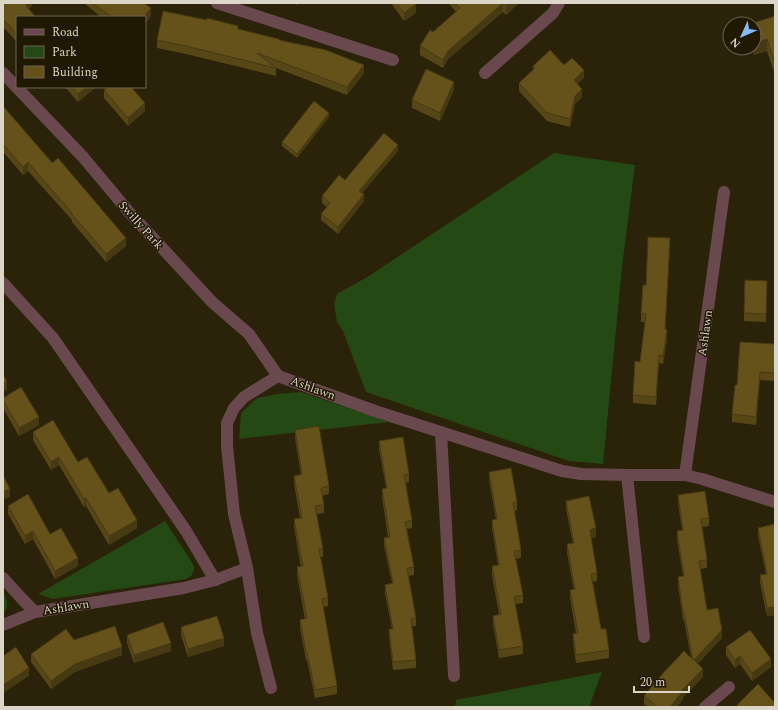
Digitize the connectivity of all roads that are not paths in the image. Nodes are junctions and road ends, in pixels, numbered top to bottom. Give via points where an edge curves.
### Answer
1 (217, 3) edge
2 (559, 3) edge
3 (394, 60) dead end
4 (3, 73) edge
5 (485, 73) dead end
6 (16, 86) edge
7 (17, 88) edge
8 (724, 192) dead end
9 (3, 282) edge
10 (278, 376) junction
11 (441, 432) junction
12 (627, 475) junction
13 (685, 475) junction
14 (775, 502) edge
15 (247, 568) junction
16 (3, 578) edge
17 (215, 580) junction
18 (35, 612) junction
19 (3, 625) edge
20 (644, 637) dead end
21 (454, 676) dead end
22 (729, 687) dead end
23 (271, 688) dead end
24 (705, 707) edge

1 - 3 street
2 - 5 street via 553,13
4 - 6 street, Swilly Park
7 - 10 street, Swilly Park via 83,156 129,212 212,302 249,334
8 - 13 street, Ashlawn
9 - 17 street via 53,338 186,531
10 - 11 street, Ashlawn
10 - 15 street, Ashlawn via 244,397 234,408 227,423 234,514
11 - 12 street, Ashlawn via 562,471
11 - 21 street
12 - 13 street, Ashlawn
12 - 20 street
13 - 14 street, Ashlawn
15 - 17 street, Ashlawn
15 - 23 street, Ashlawn via 257,633
16 - 18 street, Ashlawn
17 - 18 street, Ashlawn via 184,588
18 - 19 street, Ashlawn
22 - 24 street

